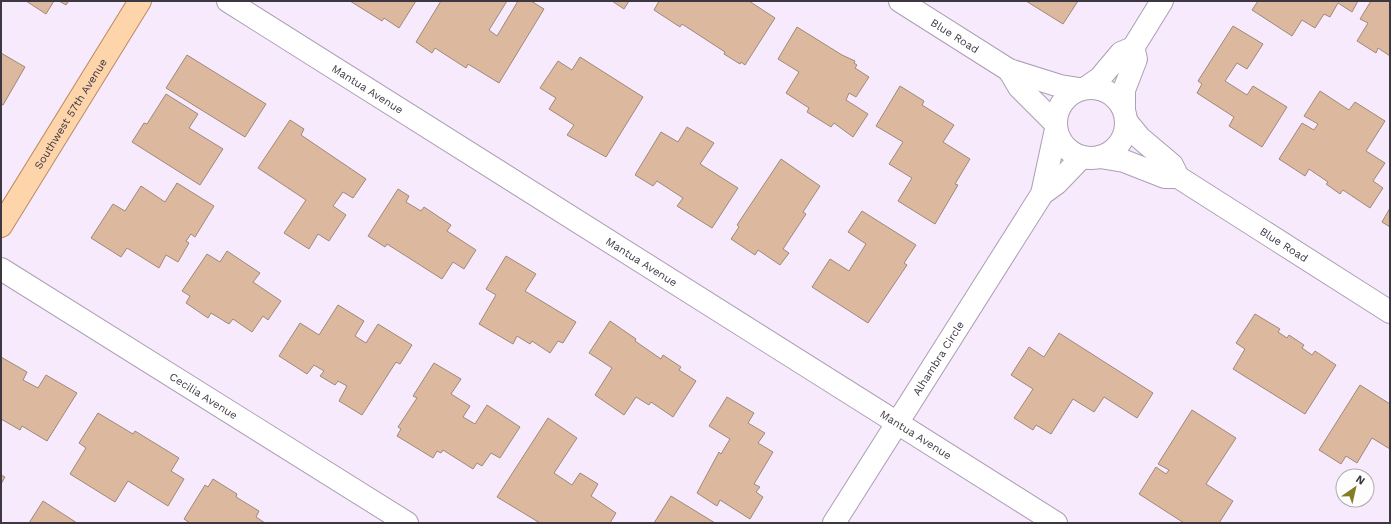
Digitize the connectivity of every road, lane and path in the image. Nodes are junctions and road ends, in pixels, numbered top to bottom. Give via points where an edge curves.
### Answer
1 (140, 1) edge
2 (228, 1) edge
3 (900, 1) edge
4 (1162, 1) edge
5 (1133, 48) junction
6 (1010, 70) junction
7 (1083, 88) junction
8 (1125, 115) junction
9 (1056, 126) junction
10 (1091, 157) junction
11 (1178, 177) junction
12 (1042, 194) junction
13 (4, 216) edge
14 (1, 269) edge
15 (1390, 312) edge
16 (897, 423) junction
17 (407, 523) edge
18 (834, 523) edge
19 (1056, 523) edge

1 - 13 main road, Southwest 57th Avenue
2 - 16 street, Mantua Avenue
3 - 6 street, Blue Road
4 - 5 street, Alhambra Circle
5 - 7 street, Alhambra Circle via 1121,53 1100,78
5 - 8 street, Alhambra Circle via 1136,59 1124,90
6 - 7 street, Blue Road via 1060,86
6 - 9 street, Blue Road via 1019,87
7 - 8 street via 1099,88 1109,93 1118,100
7 - 9 street, Alhambra Circle via 1069,94 1062,102 1057,112
8 - 10 street, Alhambra Circle via 1126,130 1117,147
8 - 11 street, Blue Road via 1140,138 1172,165
9 - 10 street via 1065,147
9 - 12 street, Alhambra Circle
10 - 11 street, Blue Road via 1124,161 1165,177
10 - 12 street, Alhambra Circle
11 - 15 street, Blue Road
12 - 16 street, Alhambra Circle
14 - 17 street, Cecilia Avenue
16 - 18 street, Alhambra Circle
16 - 19 street, Mantua Avenue

